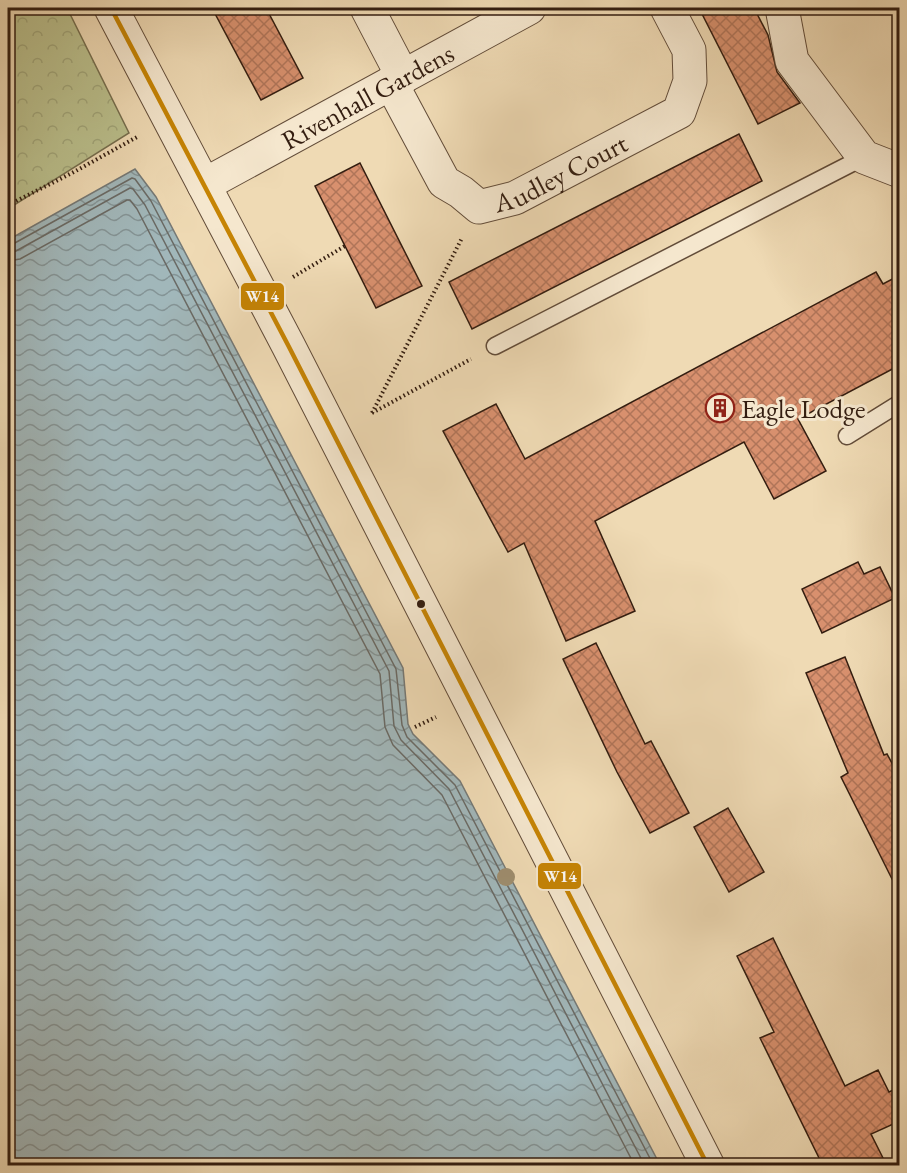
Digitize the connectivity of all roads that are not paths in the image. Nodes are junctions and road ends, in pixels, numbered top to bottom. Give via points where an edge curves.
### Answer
1 (111, 8) edge
2 (367, 8) edge
3 (529, 8) edge
4 (667, 8) edge
5 (782, 8) edge
6 (488, 17) edge
7 (397, 80) junction
8 (864, 157) junction
9 (900, 171) edge
10 (204, 185) junction
11 (495, 346) road end
12 (900, 403) edge
13 (847, 436) dead end
14 (708, 1166) edge

1 - 10 street
2 - 7 street, Audley Court
3 - 6 street, Rivenhall Gardens
4 - 7 street, Audley Court via 689,50 690,81 679,112 515,198 479,207 444,183
5 - 8 street via 792,62
6 - 7 street, Rivenhall Gardens
7 - 10 street, Rivenhall Gardens
8 - 9 street
8 - 11 lane
10 - 14 street
12 - 13 lane

